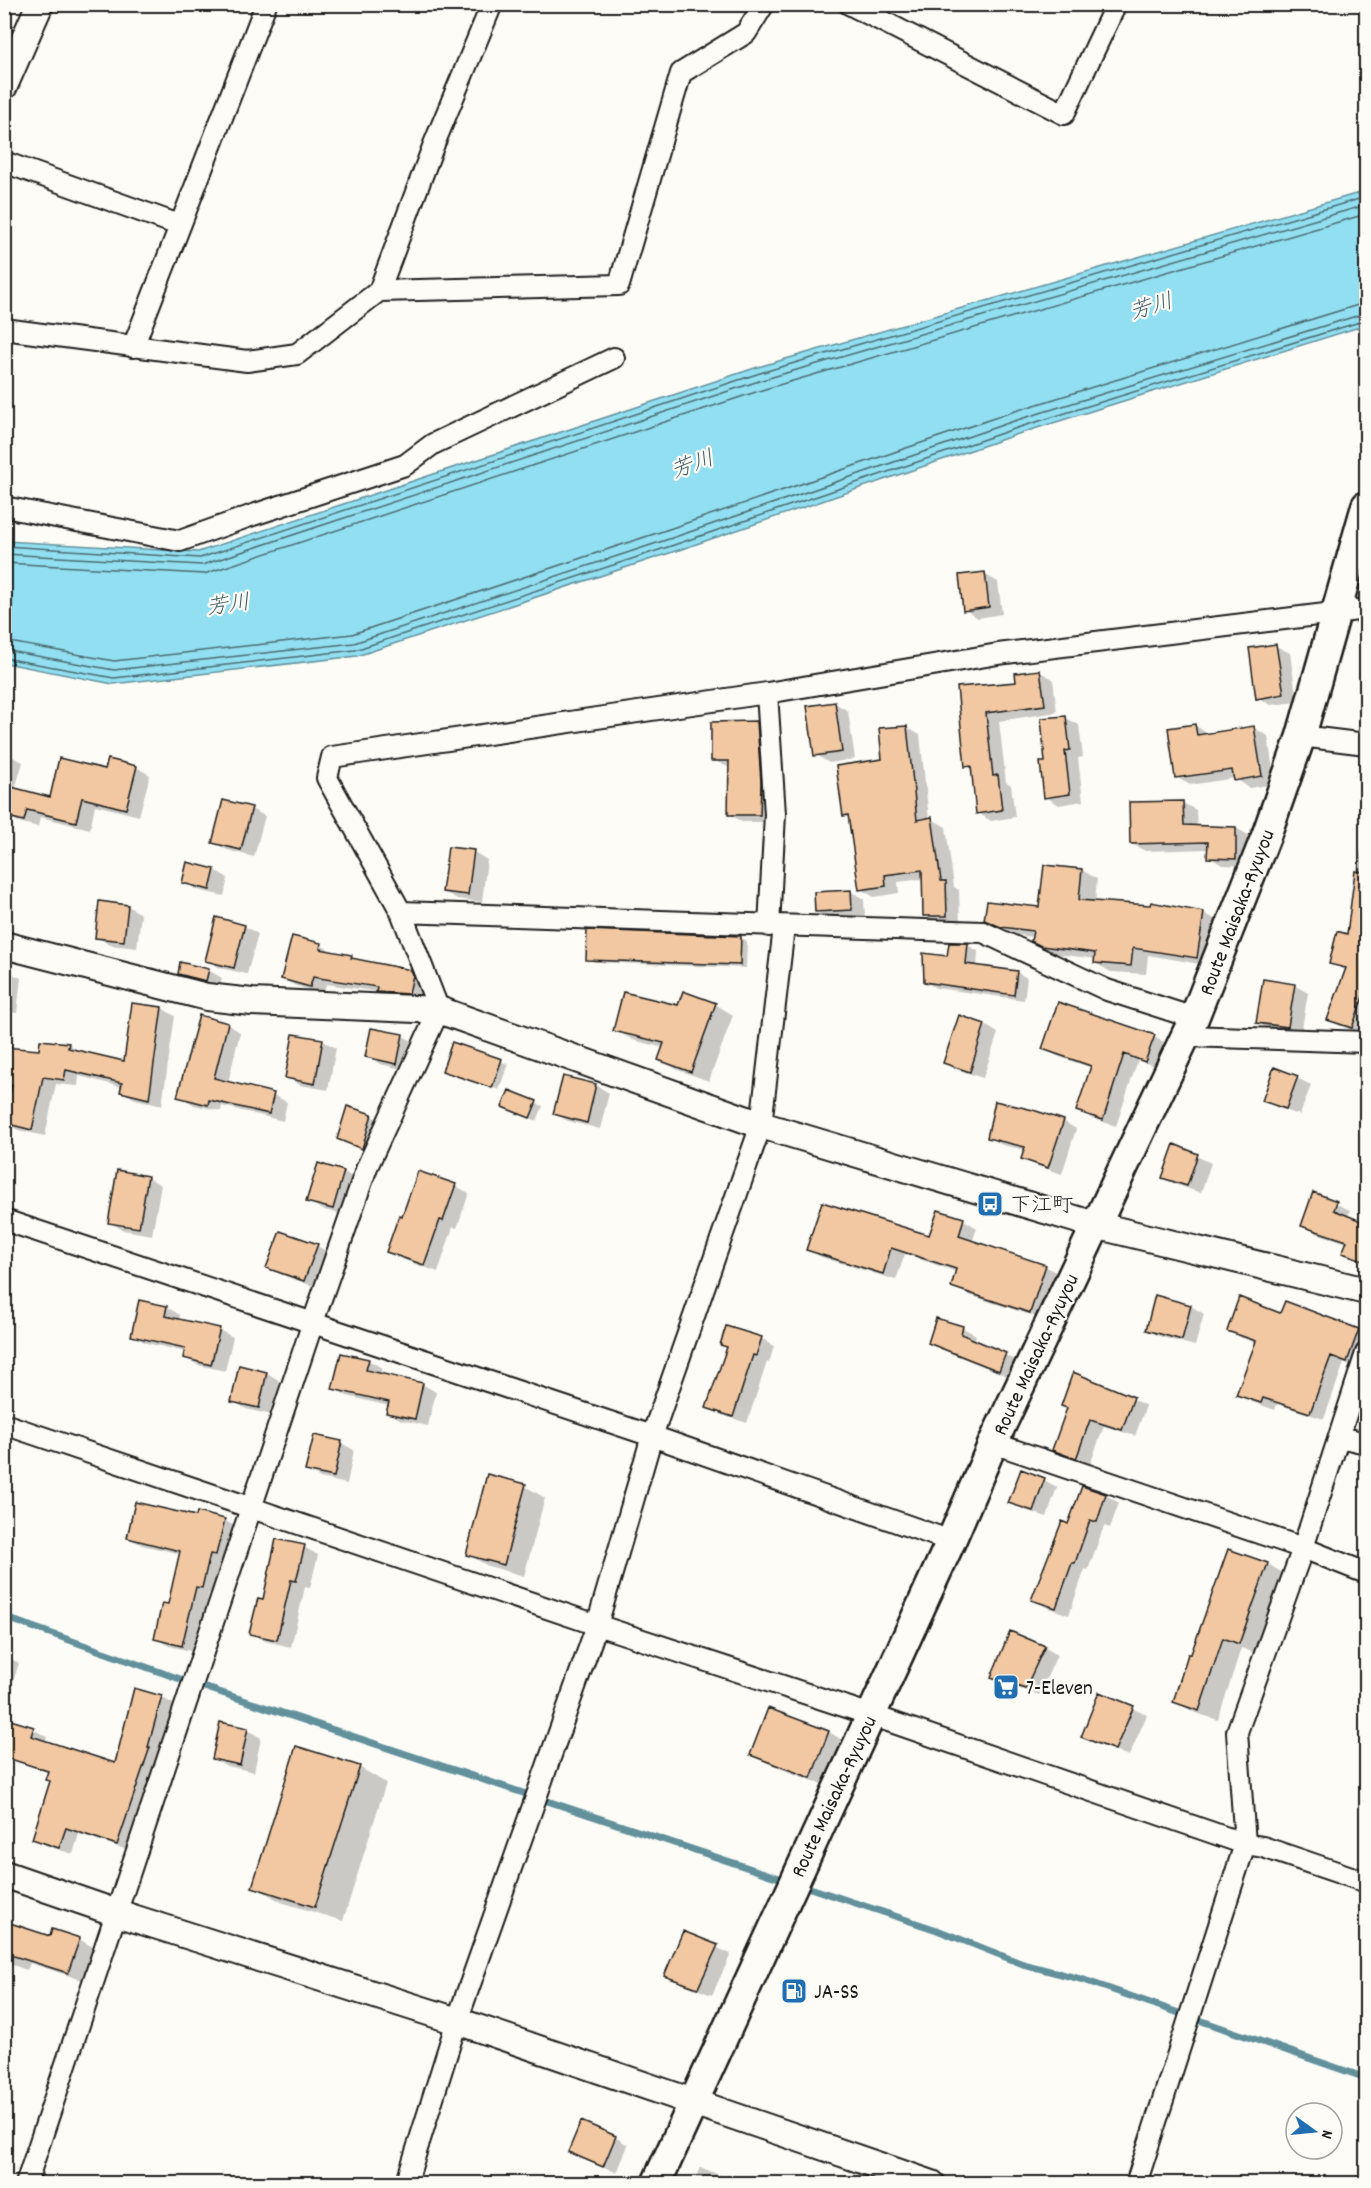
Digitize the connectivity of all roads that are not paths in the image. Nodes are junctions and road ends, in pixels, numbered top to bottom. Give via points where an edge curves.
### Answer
1 (40, 4) edge
2 (266, 4) edge
3 (492, 4) edge
4 (764, 4) edge
5 (849, 4) edge
6 (1116, 4) edge
7 (4, 86) edge
8 (4, 162) edge
9 (179, 225) junction
10 (379, 291) junction
11 (4, 329) edge
12 (133, 347) junction
13 (614, 358) dead end
14 (1366, 506) edge
15 (4, 507) edge
16 (1366, 609) edge
17 (1338, 612) junction
18 (767, 693) junction
19 (1301, 736) junction
20 (1366, 744) edge
21 (401, 912) junction
22 (776, 926) junction
23 (4, 945) edge
24 (439, 1010) junction
25 (1190, 1027) junction
26 (1366, 1041) edge
27 (761, 1125) junction
28 (4, 1220) edge
29 (1095, 1225) junction
30 (1366, 1291) edge
31 (313, 1322) junction
32 (1366, 1353) edge
33 (4, 1424) edge
34 (652, 1436) junction
35 (1340, 1437) junction
36 (993, 1443) junction
37 (1366, 1443) edge
38 (252, 1507) junction
39 (951, 1541) junction
40 (1303, 1548) junction
41 (1366, 1573) edge
42 (597, 1625) junction
43 (871, 1715) junction
44 (1245, 1844) junction
45 (4, 1874) edge
46 (1366, 1882) edge
47 (117, 1913) junction
48 (457, 2021) junction
49 (693, 2102) junction
50 (26, 2184) edge
51 (406, 2184) edge
52 (656, 2184) edge
53 (932, 2184) edge
54 (1137, 2184) edge

1 - 7 street
2 - 9 street
3 - 10 street
4 - 10 street via 746,33 681,73 619,285
5 - 6 street via 1064,114
8 - 9 street
9 - 12 street
10 - 12 street via 297,354 247,362
11 - 12 street
13 - 15 street via 432,444 405,465 180,541
14 - 17 main road, Route Maisaka-Ryuyou
16 - 17 street
17 - 18 street via 998,654
17 - 19 main road, Route Maisaka-Ryuyou
18 - 21 street via 332,757 327,778
18 - 22 street via 775,814
19 - 20 street
19 - 25 main road, Route Maisaka-Ryuyou
21 - 22 street
21 - 24 street
22 - 25 street via 983,932
22 - 27 street
23 - 24 street via 207,997
24 - 27 street
24 - 31 street via 368,1167
25 - 26 street
25 - 29 main road, Route Maisaka-Ryuyou
27 - 29 street
27 - 34 street
28 - 31 street
29 - 30 street
29 - 36 main road, Route Maisaka-Ryuyou
31 - 34 street
31 - 38 street
32 - 35 street
33 - 38 street
34 - 39 street
34 - 42 street
35 - 37 street
35 - 40 street
36 - 39 main road, Route Maisaka-Ryuyou
36 - 40 street
38 - 42 street
38 - 47 street
39 - 43 main road, Route Maisaka-Ryuyou
40 - 41 street
40 - 44 street via 1237,1732
42 - 43 street
42 - 48 street
43 - 44 street
43 - 49 main road, Route Maisaka-Ryuyou
44 - 46 street
44 - 54 street
45 - 47 street
47 - 48 street
47 - 50 street
48 - 49 street
48 - 51 street
49 - 52 main road, Route Maisaka-Ryuyou
49 - 53 street

